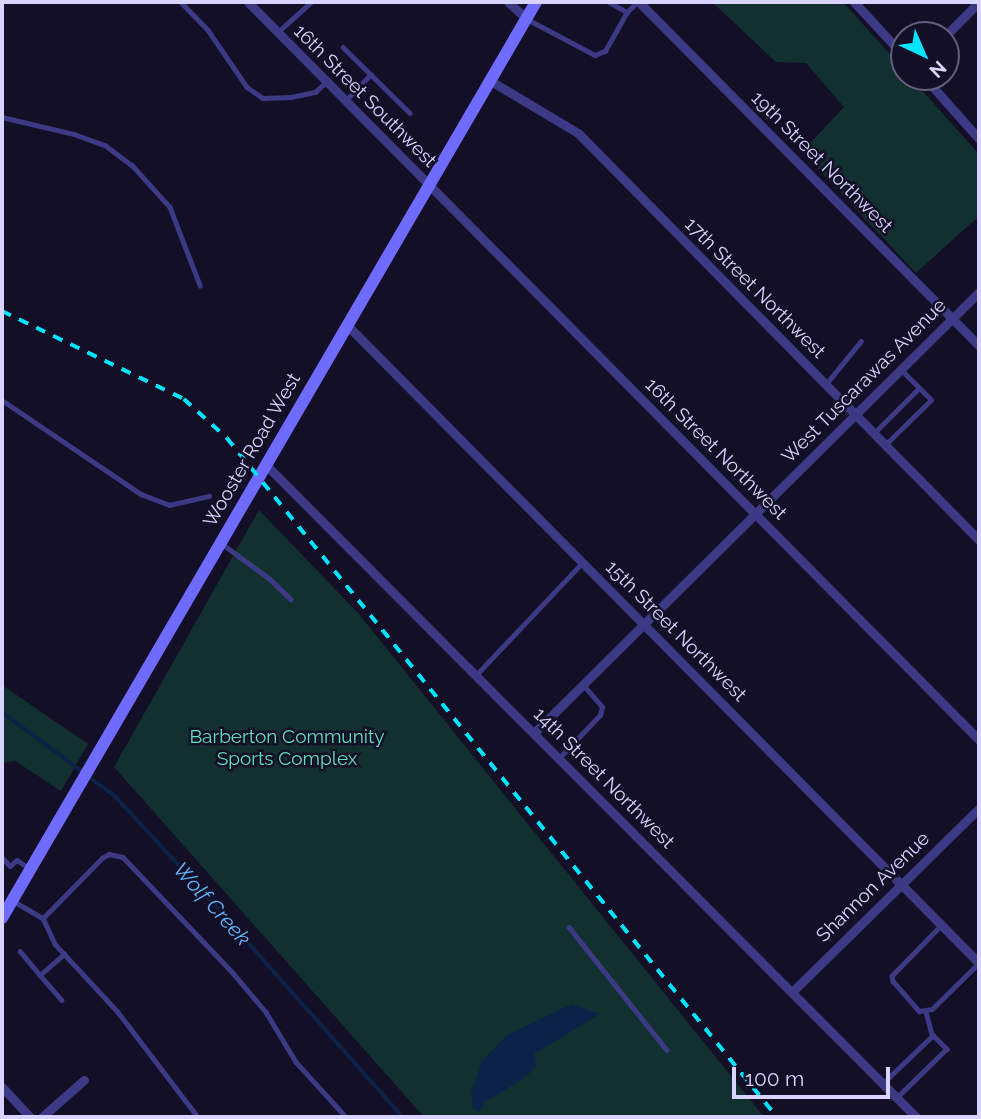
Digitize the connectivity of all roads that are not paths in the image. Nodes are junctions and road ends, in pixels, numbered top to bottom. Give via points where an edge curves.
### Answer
1 (181, 2) edge
2 (248, 2) edge
3 (311, 2) edge
4 (508, 2) edge
5 (536, 2) edge
6 (609, 2) edge
7 (638, 2) edge
8 (855, 2) edge
9 (979, 2) edge
10 (627, 12) junction
11 (526, 18) junction
12 (960, 21) edge
13 (277, 33) junction
14 (890, 41) edge
15 (343, 47) dead end
16 (371, 74) junction
17 (489, 80) junction
18 (327, 82) junction
19 (936, 91) edge
20 (345, 101) junction
21 (410, 113) dead end
22 (2, 117) edge
23 (979, 139) edge
24 (428, 184) junction
25 (200, 285) dead end
26 (979, 292) edge
27 (953, 318) junction
28 (346, 325) junction
29 (862, 341) dead end
30 (979, 346) edge
31 (901, 369) junction
32 (825, 385) junction
33 (919, 388) junction
34 (2, 400) edge
35 (855, 414) junction
36 (873, 433) junction
37 (885, 445) junction
38 (266, 465) junction
39 (209, 496) dead end
40 (756, 513) junction
41 (979, 540) edge
42 (220, 543) junction
43 (583, 562) junction
44 (291, 599) dead end
45 (644, 624) junction
46 (477, 674) junction
47 (583, 684) junction
48 (535, 732) junction
49 (979, 740) edge
50 (560, 757) junction
51 (979, 808) edge
52 (2, 857) edge
53 (30, 869) junction
54 (901, 885) junction
55 (12, 900) junction
56 (2, 918) edge
57 (43, 918) junction
58 (942, 925) junction
59 (569, 927) dead end
60 (20, 951) dead end
61 (64, 954) junction
62 (979, 963) edge
63 (40, 975) junction
64 (792, 992) junction
65 (62, 1000) dead end
66 (926, 1012) junction
67 (933, 1035) junction
68 (667, 1050) dead end
69 (84, 1080) dead end
70 (883, 1084) junction
71 (2, 1087) edge
72 (897, 1098) junction
73 (914, 1116) edge
74 (30, 1117) edge
75 (41, 1117) edge
76 (198, 1117) edge
77 (346, 1117) edge

1 - 18 lane via 208,30 247,87 263,98 315,92
2 - 13 street, 16th Street Southwest
3 - 13 lane
4 - 11 street
5 - 11 main road, Wooster Road West
6 - 10 lane
7 - 10 lane
7 - 27 street, 19th Street Northwest
8 - 14 street
9 - 12 street
10 - 11 lane via 605,51 594,55
11 - 17 main road, Wooster Road West
13 - 18 street, 16th Street Southwest
15 - 16 lane
16 - 20 lane
16 - 21 lane
17 - 24 main road, Wooster Road West
17 - 32 street, 17th Street Northwest via 578,133
18 - 20 street, 16th Street Southwest
19 - 23 street
20 - 24 street, 16th Street Southwest
22 - 25 lane via 85,137 132,165 170,207
24 - 28 main road, Wooster Road West
24 - 40 street, 16th Street Northwest
26 - 27 street, West Tuscarawas Avenue
27 - 30 street, 19th Street Northwest
27 - 31 street, West Tuscarawas Avenue
28 - 38 main road, Wooster Road West
28 - 43 street, 15th Street Northwest
29 - 32 lane
31 - 33 lane
31 - 35 street, West Tuscarawas Avenue
32 - 35 street, 17th Street Northwest
33 - 36 lane
33 - 37 lane via 931,400
34 - 39 lane via 141,494 169,505
35 - 36 street, 17th Street Northwest
35 - 40 street, West Tuscarawas Avenue
36 - 37 street, 17th Street Northwest
37 - 41 street, 17th Street Northwest
38 - 42 main road, Wooster Road West
38 - 46 street, 14th Street Northwest
40 - 45 street, West Tuscarawas Avenue
40 - 49 street, 16th Street Northwest
42 - 44 lane
42 - 53 main road, Wooster Road West
43 - 45 street, 15th Street Northwest
43 - 46 lane
45 - 47 street, West Tuscarawas Avenue
45 - 54 street, 15th Street Northwest
46 - 48 street, 14th Street Northwest
47 - 48 street, West Tuscarawas Avenue
47 - 50 lane via 603,707
48 - 50 street, 14th Street Northwest
50 - 64 street, 14th Street Northwest
51 - 54 street, Shannon Avenue
52 - 53 lane via 10,866 17,860
53 - 55 main road, Wooster Road West
54 - 58 street, 15th Street Northwest
54 - 64 street, Shannon Avenue
55 - 56 main road, Wooster Road West
55 - 57 lane
57 - 61 lane via 47,932
57 - 77 lane via 102,858 109,854 123,857 233,973 266,1012 296,1062
58 - 62 street, 15th Street Northwest
58 - 66 lane via 892,976 919,1011
59 - 68 lane
60 - 63 lane
61 - 63 lane
61 - 76 lane via 118,1012
62 - 66 lane
63 - 65 lane
64 - 70 street, 14th Street Northwest
66 - 67 lane
67 - 70 lane
67 - 72 lane via 947,1049
69 - 75 street
70 - 72 street, 14th Street Northwest
71 - 74 street
72 - 73 street, 14th Street Northwest

